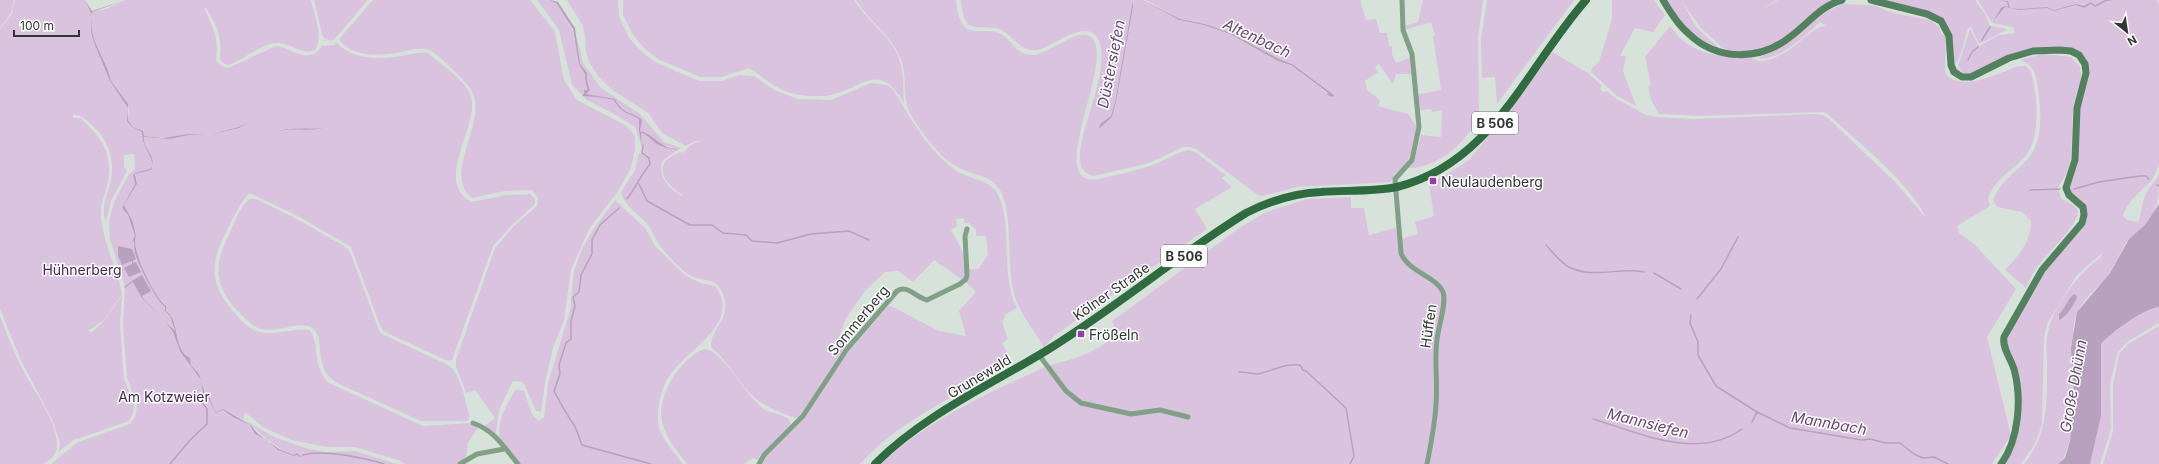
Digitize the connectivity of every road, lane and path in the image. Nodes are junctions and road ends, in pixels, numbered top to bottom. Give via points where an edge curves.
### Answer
1 (1402, 0) edge
2 (1586, 0) edge
3 (1663, 0) edge
4 (1842, 0) edge
5 (1871, 0) edge
6 (1404, 170) junction
7 (1410, 173) dead end
8 (1394, 187) junction
9 (967, 229) dead end
10 (1044, 352) junction
11 (1188, 417) dead end
12 (473, 423) dead end
13 (504, 449) junction
14 (460, 464) edge
15 (518, 464) edge
16 (759, 464) edge
17 (875, 464) edge
18 (1427, 464) edge
19 (2001, 464) edge

1 - 6 street via 1402,30 1412,54 1419,127 1415,153
2 - 8 main road, B 506 via 1493,125 1463,155 1430,176
3 - 4 main road via 1682,28 1698,42 1717,51 1738,55 1759,53 1776,46 1823,8
5 - 19 main road via 1927,14 1941,21 1949,36 1951,65 1960,77 1970,77 2009,58 2039,50 2074,52 2081,57 2086,66 2077,108 2075,160 2066,188 2069,195 2082,205 2084,217 2078,228 2039,274 2004,338 2004,346 2014,372 2017,409 2013,440
6 - 7 street
6 - 8 street via 1395,179
8 - 10 main road, Kölner Straße / B 506 via 1301,194 1264,204 1246,213
8 - 18 street, Hüffen via 1403,258 1438,286 1444,298 1436,341 1436,403
9 - 16 street, Sommerberg via 967,275 964,282 927,300 907,289 897,291 847,349 803,416 764,455
10 - 11 street via 1066,391 1081,403 1131,414 1160,410
10 - 17 main road, Grunewald / B 506 via 926,423
12 - 13 street via 497,436
13 - 14 street via 477,454
13 - 15 street

